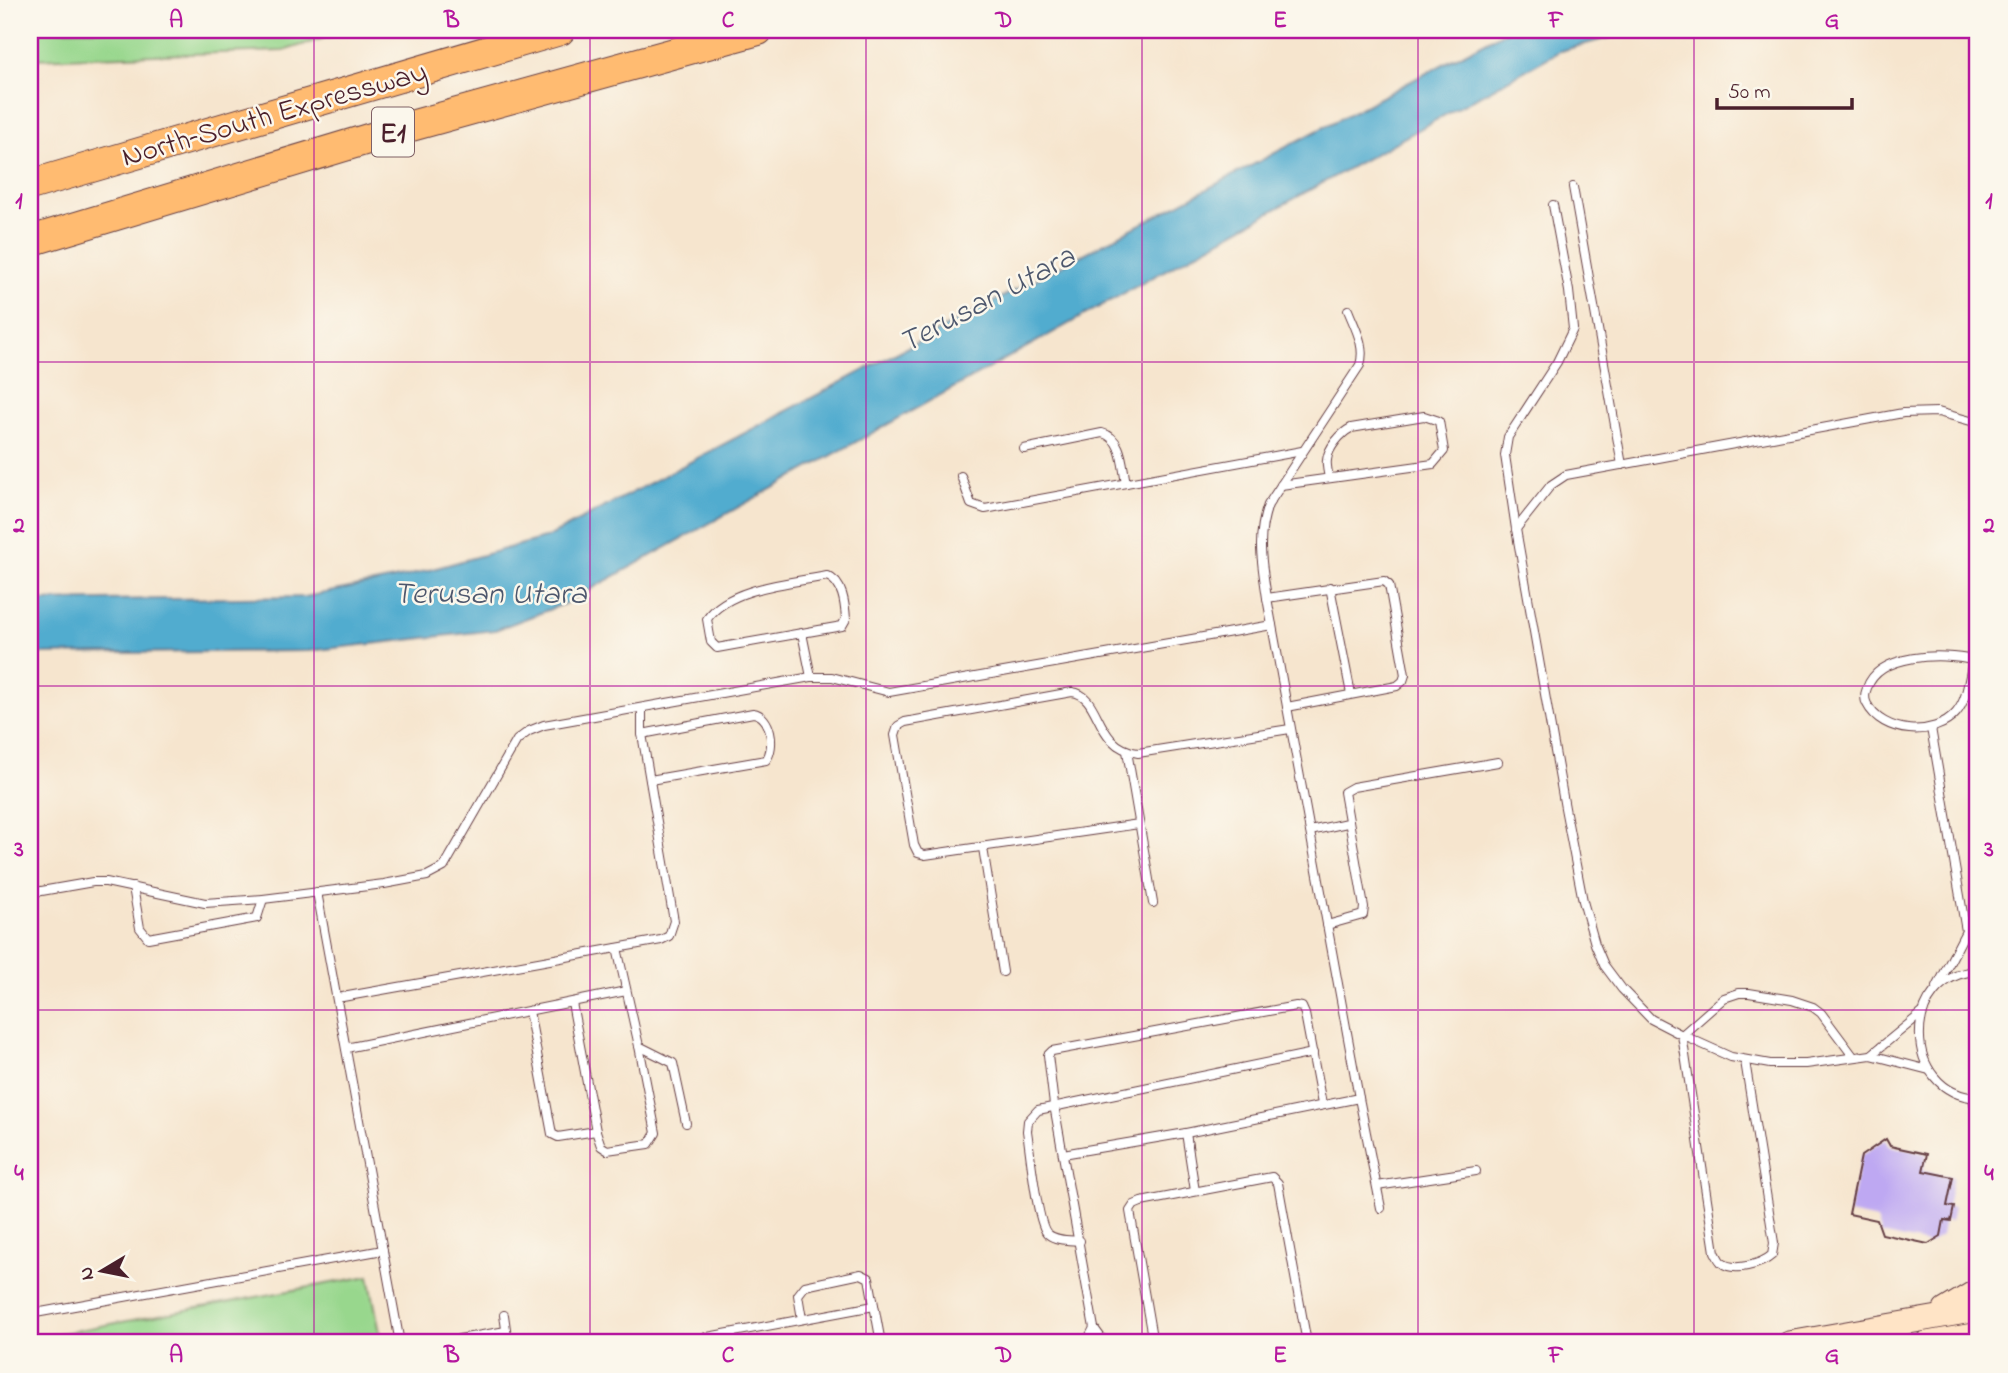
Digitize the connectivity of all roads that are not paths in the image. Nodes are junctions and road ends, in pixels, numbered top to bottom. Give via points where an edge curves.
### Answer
1 (560, 30) edge
2 (758, 30) edge
3 (30, 185) edge
4 (1573, 187) dead end
5 (1553, 205) dead end
6 (30, 241) edge
7 (1348, 310) dead end
8 (1976, 423) edge
9 (1024, 449) dead end
10 (1302, 451) junction
11 (1622, 465) junction
12 (1978, 471) edge
13 (961, 476) dead end
14 (1329, 478) junction
15 (1126, 483) junction
16 (1281, 485) junction
17 (1516, 529) junction
18 (1330, 587) junction
19 (1266, 598) junction
20 (1272, 625) junction
21 (802, 633) junction
22 (1978, 648) edge
23 (1972, 660) junction
24 (811, 677) junction
25 (1351, 694) junction
26 (1287, 707) junction
27 (642, 709) junction
28 (1931, 728) junction
29 (1290, 729) junction
30 (642, 734) junction
31 (1127, 751) junction
32 (1498, 762) dead end
33 (650, 780) junction
34 (1348, 823) junction
35 (1139, 824) junction
36 (1310, 831) junction
37 (983, 848) junction
38 (133, 887) junction
39 (317, 892) junction
40 (30, 893) edge
41 (263, 899) junction
42 (1153, 903) dead end
43 (1327, 925) junction
44 (1966, 931) junction
45 (617, 948) junction
46 (1978, 948) edge
47 (1978, 971) edge
48 (1003, 972) dead end
49 (626, 991) junction
50 (1934, 993) junction
51 (337, 998) junction
52 (572, 1003) junction
53 (528, 1011) junction
54 (1922, 1013) junction
55 (1682, 1035) junction
56 (639, 1045) junction
57 (346, 1048) junction
58 (1313, 1053) junction
59 (1871, 1055) junction
60 (1853, 1056) junction
61 (1745, 1061) junction
62 (1929, 1070) junction
63 (1975, 1097) edge
64 (1359, 1098) junction
65 (1322, 1104) junction
66 (1054, 1105) junction
67 (1978, 1120) edge
68 (686, 1123) dead end
69 (596, 1131) junction
70 (1186, 1133) junction
71 (1063, 1154) junction
72 (1476, 1171) dead end
73 (1377, 1186) junction
74 (1195, 1192) junction
75 (1381, 1208) dead end
76 (1080, 1241) junction
77 (383, 1250) junction
78 (1978, 1290) edge
79 (874, 1306) junction
80 (1978, 1310) edge
81 (30, 1314) edge
82 (504, 1315) dead end
83 (803, 1319) junction
84 (1927, 1319) junction
85 (1094, 1328) junction
86 (506, 1331) junction
87 (1978, 1334) edge
88 (400, 1343) edge
89 (456, 1343) edge
90 (508, 1343) edge
91 (675, 1343) edge
92 (881, 1343) edge
93 (1086, 1343) edge
94 (1105, 1343) edge
95 (1153, 1343) edge
96 (1307, 1343) edge
97 (1789, 1343) edge
98 (1926, 1343) edge

1 - 3 highway, North–South Expressway / E1
2 - 6 highway, North–South Expressway / E1 via 411,126
4 - 11 lane
5 - 17 lane via 1573,328 1557,362 1508,437 1505,456
7 - 10 lane via 1363,355 1360,365
8 - 11 lane via 1938,412 1903,413
8 - 12 lane
9 - 15 lane via 1111,435 1117,441
10 - 15 lane
10 - 16 lane
11 - 17 lane via 1557,479
13 - 15 lane via 971,504 985,509
14 - 14 lane via 1433,464 1444,451 1439,421 1424,416 1344,431 1326,459
14 - 16 lane
16 - 19 lane via 1261,526
17 - 55 lane via 1565,808 1595,944 1604,965 1634,1003
18 - 19 lane
18 - 25 lane
18 - 25 lane via 1377,580 1389,586 1403,681
19 - 20 lane
20 - 24 lane via 889,692 832,677
20 - 26 lane
21 - 21 lane via 842,626 846,619 835,579 827,576 750,591 707,619 711,642 717,648
21 - 24 lane
22 - 23 lane
23 - 28 lane via 1966,696 1958,711
23 - 28 lane via 1936,656 1905,660 1884,667 1868,683 1867,703 1877,715 1899,727
24 - 27 lane
25 - 26 lane
26 - 29 lane
27 - 30 lane
27 - 39 lane via 529,730 517,740 444,867 436,872
28 - 44 lane
29 - 31 lane
29 - 36 lane
30 - 33 lane
30 - 33 lane via 753,713 767,720 771,749 766,760
31 - 35 lane
31 - 37 lane via 1107,737 1087,699 1072,692 898,726 895,735 918,852
32 - 34 lane via 1348,789 1343,797
33 - 45 lane via 673,930 661,940
34 - 36 lane
34 - 43 lane via 1363,915
35 - 37 lane
35 - 42 lane
36 - 43 lane
37 - 48 lane
38 - 40 lane via 93,882
38 - 41 lane via 195,902
38 - 41 lane via 140,929 148,938 257,918
39 - 41 lane
39 - 51 lane
43 - 64 lane
44 - 46 lane
44 - 50 lane
45 - 49 lane
45 - 51 lane
47 - 50 lane via 1951,979
49 - 52 lane
49 - 56 lane
50 - 54 lane
51 - 57 lane
52 - 53 lane
52 - 69 lane
53 - 57 lane
53 - 69 lane via 552,1134
54 - 59 lane
54 - 62 lane via 1919,1042
55 - 60 lane via 1724,999 1749,993 1813,1007
55 - 61 lane
55 - 61 lane via 1715,1252 1731,1267 1765,1262 1773,1255 1774,1243
56 - 68 lane via 673,1063
56 - 69 lane via 656,1133 649,1144 607,1150
57 - 77 lane
58 - 65 lane
58 - 66 lane
58 - 66 lane via 1305,1014 1296,1006 1052,1051 1047,1062
59 - 60 lane
59 - 62 lane
60 - 61 lane via 1806,1064
62 - 63 lane via 1948,1088
63 - 67 lane
64 - 65 lane
64 - 73 lane
65 - 70 lane
66 - 71 lane
66 - 76 lane via 1038,1110 1028,1121 1040,1222 1056,1239
70 - 71 lane
70 - 74 lane
71 - 76 lane
72 - 73 lane
73 - 75 lane
74 - 95 lane via 1141,1202 1130,1211
74 - 96 lane via 1272,1177 1278,1183
76 - 85 lane
77 - 81 lane
77 - 88 lane
78 - 84 street
79 - 83 lane
79 - 83 lane via 869,1278 861,1274 805,1286 798,1295
79 - 92 lane
80 - 84 street
82 - 86 lane
83 - 91 lane
84 - 97 street
85 - 93 lane
85 - 94 lane
86 - 89 lane
86 - 90 lane
87 - 98 street

